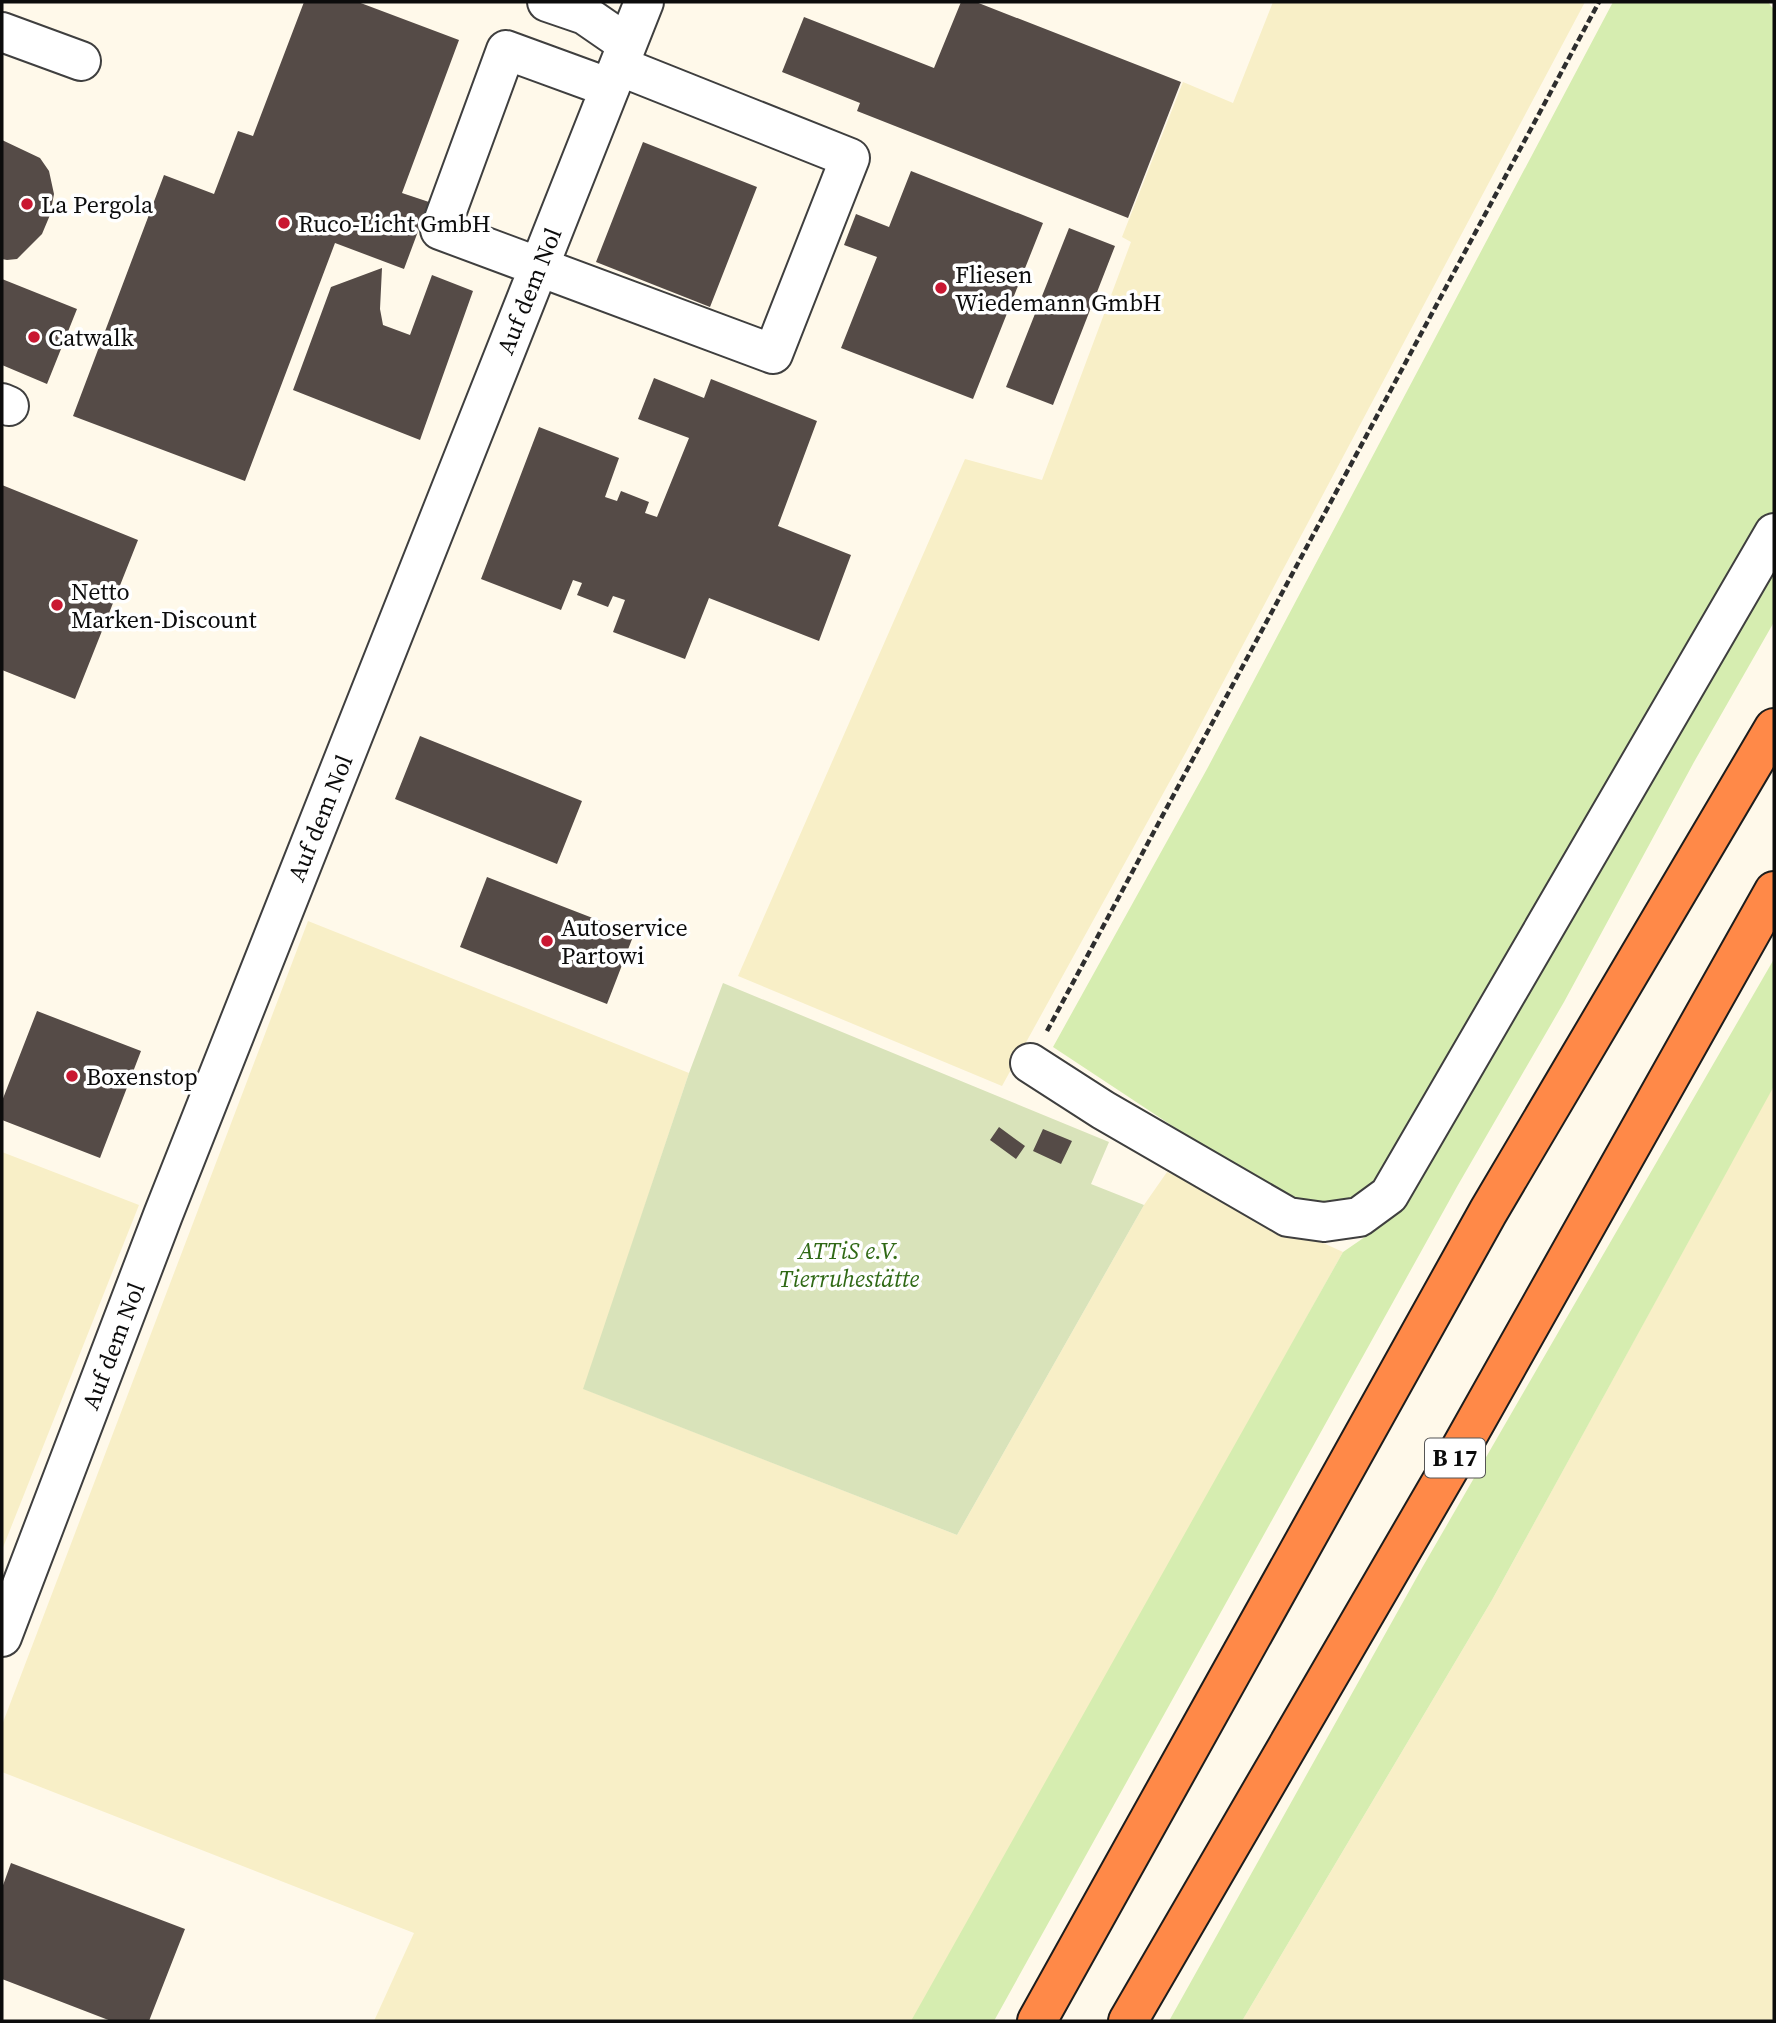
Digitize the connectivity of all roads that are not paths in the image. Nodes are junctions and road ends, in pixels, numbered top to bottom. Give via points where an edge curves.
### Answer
1 (547, 2) edge
2 (644, 2) edge
3 (2, 32) edge
4 (81, 61) dead end
5 (619, 66) junction
6 (538, 268) junction
7 (1774, 533) edge
8 (1774, 727) edge
9 (1774, 891) edge
10 (1030, 1063) road end
11 (2, 1637) edge
12 (1037, 2021) edge
13 (1128, 2021) edge

1 - 5 street via 585,15
2 - 5 street, Auf dem Nol
3 - 4 street
5 - 6 street, Auf dem Nol
5 - 6 street via 506,50 440,230
5 - 6 street via 850,158 773,354
6 - 11 street, Auf dem Nol via 163,1214
7 - 10 street via 1389,1195 1359,1217 1324,1222 1288,1217
8 - 12 highway via 1488,1212
9 - 13 highway, B 17 via 1454,1460

